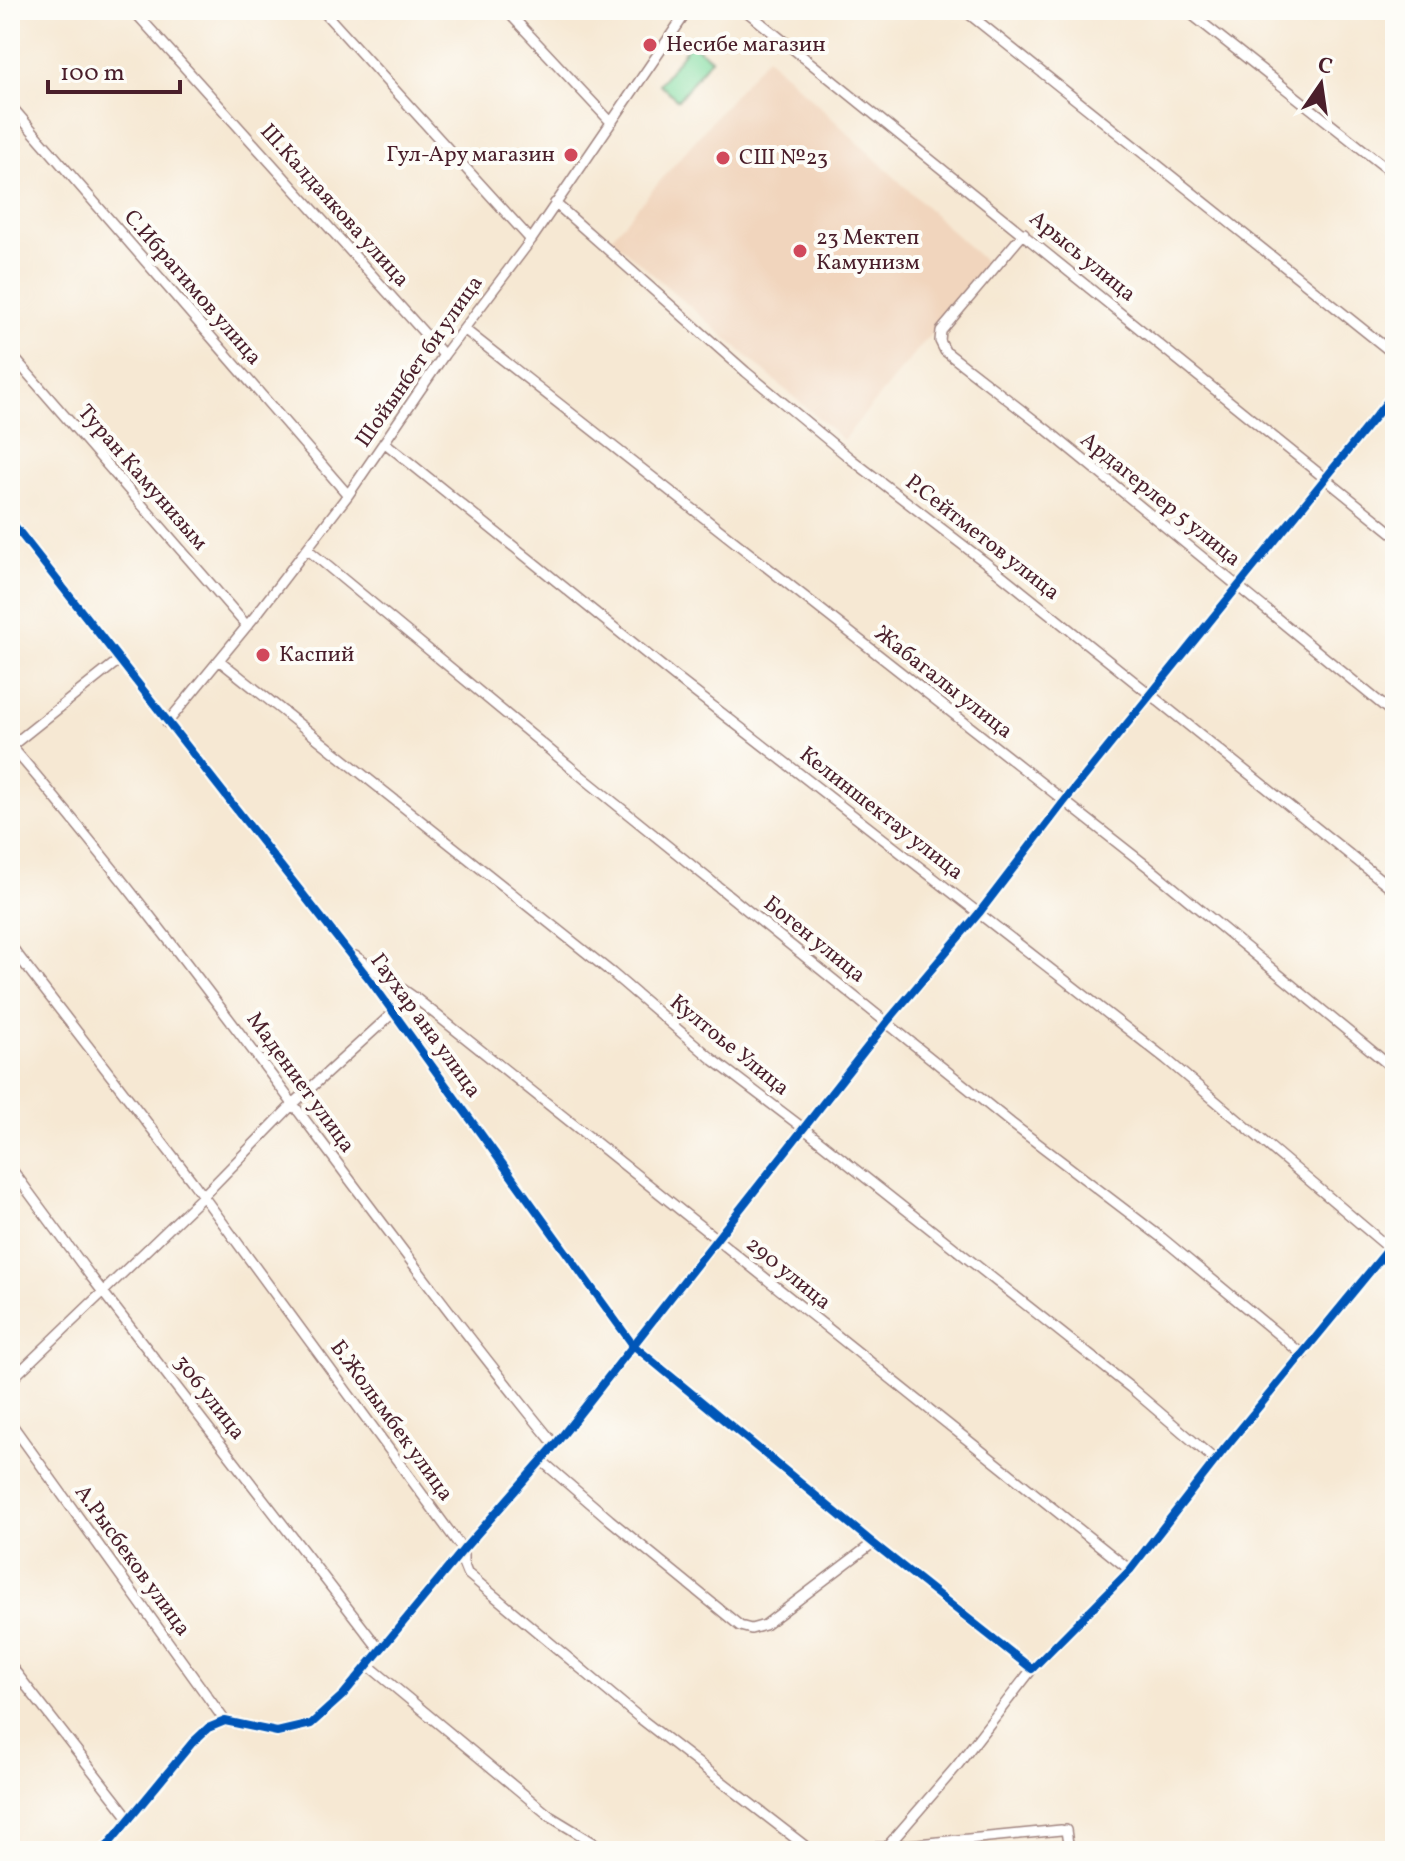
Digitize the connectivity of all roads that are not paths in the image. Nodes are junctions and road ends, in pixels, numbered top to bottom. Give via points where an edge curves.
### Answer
1 (133, 10) edge
2 (322, 10) edge
3 (506, 10) edge
4 (688, 10) edge
5 (745, 10) edge
6 (964, 10) edge
7 (1186, 10) edge
8 (10, 105) edge
9 (610, 121) junction
10 (1395, 175) edge
11 (555, 203) junction
12 (1024, 233) junction
13 (531, 240) junction
14 (464, 329) junction
15 (10, 353) edge
16 (444, 355) junction
17 (1395, 355) edge
18 (1395, 392) edge
19 (384, 442) junction
20 (1324, 477) junction
21 (348, 495) junction
22 (10, 520) edge
23 (1395, 535) edge
24 (307, 549) junction
25 (1238, 588) junction
26 (247, 626) junction
27 (119, 660) junction
28 (220, 661) junction
29 (1151, 694) junction
30 (1395, 715) edge
31 (167, 723) junction
32 (10, 746) edge
33 (1063, 803) junction
34 (1395, 891) edge
35 (979, 913) junction
36 (10, 945) edge
37 (346, 949) junction
38 (394, 1012) junction
39 (887, 1022) junction
40 (1395, 1070) edge
41 (293, 1104) junction
42 (803, 1128) junction
43 (10, 1167) edge
44 (203, 1196) junction
45 (716, 1239) junction
46 (1392, 1244) edge
47 (103, 1292) junction
48 (633, 1345) junction
49 (1303, 1355) junction
50 (10, 1381) edge
51 (10, 1422) edge
52 (555, 1445) junction
53 (1215, 1460) junction
54 (542, 1461) junction
55 (873, 1543) junction
56 (463, 1550) junction
57 (1130, 1570) junction
58 (380, 1650) junction
59 (10, 1665) edge
60 (368, 1665) junction
61 (1032, 1669) junction
62 (225, 1721) junction
63 (130, 1819) junction
64 (809, 1849) junction
65 (886, 1849) edge
66 (103, 1851) edge
67 (620, 1851) edge
68 (781, 1851) edge
69 (1069, 1851) edge

1 - 16 street, Ш.Калдаякова улица
2 - 13 street
3 - 9 street
4 - 9 street, Шойынбет би улица
5 - 12 street, Арысь улица
6 - 17 street
7 - 10 street
8 - 21 street, С.Ибрагимов улица
9 - 11 street, Шойынбет би улица
11 - 13 street, Шойынбет би улица
11 - 29 street, Р.Сейтметов улица via 839,449
12 - 20 street, Арысь улица
12 - 25 street, Ардагерлер 5 улица via 941,331 945,351
13 - 14 street, Шойынбет би улица
14 - 16 street, Шойынбет би улица
14 - 33 street, Жабагалы улица
15 - 26 street, Туран Камунизым
16 - 19 street, Шойынбет би улица
18 - 20 street
19 - 21 street, Шойынбет би улица
19 - 35 street, Келиншектау улица
20 - 23 street, Арысь улица
20 - 25 street
21 - 24 street, Шойынбет би улица
22 - 27 street, Гаухар ана улица
24 - 26 street, Шойынбет би улица
24 - 39 street, Боген улица
25 - 29 street
25 - 30 street, Ардагерлер 5 улица
26 - 28 street, Шойынбет би улица
27 - 31 street, Гаухар ана улица
27 - 32 street
28 - 31 street, Шойынбет би улица
28 - 42 street, Култоье Улица
29 - 33 street
29 - 34 street, Р.Сейтметов улица
31 - 37 street, Гаухар ана улица
32 - 41 street, Мадениет улица via 144,906
33 - 35 street
33 - 40 street, Жабагалы улица
35 - 39 street
35 - 46 street, Келиншектау улица
36 - 44 street, Б.Жолымбек улица
37 - 38 street, Гаухар ана улица
37 - 45 street, 290 улица
38 - 41 street
38 - 48 street, Гаухар ана улица
39 - 42 street
39 - 49 street, Боген улица
41 - 44 street
41 - 52 street, Мадениет улица
42 - 45 street
42 - 53 street, Култоье Улица
43 - 47 street, 306 улица
44 - 47 street
44 - 56 street, Б.Жолымбек улица
45 - 48 street
45 - 57 street, 290 улица
46 - 49 street
47 - 50 street
47 - 58 street, 306 улица
48 - 52 street
48 - 55 street, Гаухар ана улица
49 - 53 street
51 - 62 street, А.Рысбеков улица
52 - 54 street
53 - 57 street
54 - 55 street via 740,1626 751,1629 765,1625
54 - 56 street
55 - 61 street, Гаухар ана улица
56 - 58 street
56 - 64 street, Б.Жолымбек улица via 467,1573 512,1613
57 - 61 street
58 - 60 street
59 - 63 street
60 - 62 street via 311,1724 277,1732
60 - 67 street via 551,1817 602,1848
61 - 65 street
62 - 63 street via 192,1743
63 - 66 street
64 - 65 street
64 - 68 street
65 - 69 street via 1063,1830

